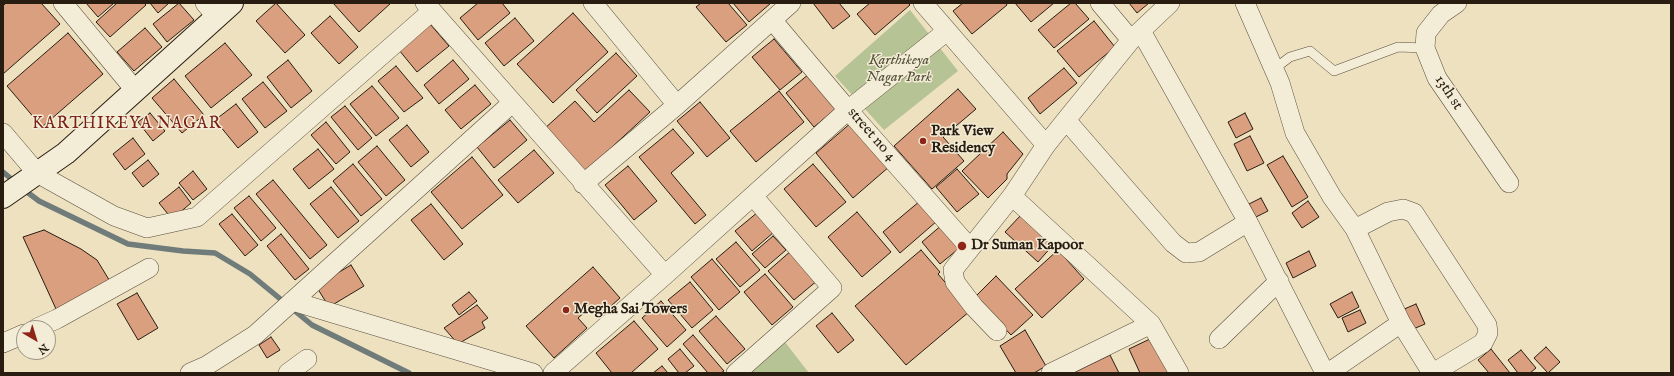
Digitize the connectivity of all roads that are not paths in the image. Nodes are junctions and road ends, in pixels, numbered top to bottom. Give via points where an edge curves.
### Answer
1 (63, 3) edge
2 (791, 3) edge
3 (923, 3) edge
4 (1100, 3) edge
5 (1170, 3) edge
6 (1245, 3) edge
7 (1457, 3) edge
8 (602, 6) edge
9 (217, 7) edge
10 (429, 7) edge
11 (773, 21) junction
12 (947, 31) junction
13 (1136, 36) junction
14 (1425, 48) junction
15 (1274, 69) junction
16 (136, 90) junction
17 (512, 103) junction
18 (677, 105) junction
19 (848, 110) junction
20 (1066, 120) junction
21 (3, 134) edge
22 (1046, 145) junction
23 (1509, 183) dead end
24 (583, 184) junction
25 (20, 186) edge
26 (753, 196) junction
27 (1012, 196) junction
28 (1248, 222) junction
29 (1355, 229) junction
30 (970, 248) junction
31 (149, 268) dead end
32 (665, 275) junction
33 (1279, 282) junction
34 (292, 301) junction
35 (55, 320) edge
36 (1401, 323) junction
37 (1151, 324) junction
38 (997, 331) dead end
39 (16, 337) edge
40 (1218, 339) dead end
41 (3, 343) edge
42 (307, 359) dead end
43 (480, 365) edge
44 (201, 371) edge
45 (288, 373) edge
46 (533, 373) edge
47 (553, 373) edge
48 (736, 373) edge
49 (1051, 373) edge
50 (1179, 373) edge
51 (1326, 373) edge
52 (1432, 373) edge

1 - 16 street
2 - 11 street
3 - 12 street
4 - 13 street
5 - 13 street
6 - 15 street
7 - 14 street via 1441,14 1426,33
8 - 18 street
9 - 16 street
10 - 17 street
10 - 25 street via 197,217 147,228
11 - 18 street
11 - 19 street, street no 4
12 - 19 street
12 - 22 street
13 - 20 street
13 - 28 street
14 - 15 lane via 1398,47 1334,71 1310,51 1290,57
14 - 23 street, 13th st via 1436,78
15 - 29 street via 1295,133 1332,197
16 - 25 street via 66,153
17 - 24 street
17 - 34 street
18 - 24 street
19 - 26 street
19 - 30 street, street no 4
20 - 22 street
20 - 28 street via 1173,243 1186,253 1199,252
21 - 25 street
22 - 27 street
24 - 32 street
26 - 32 street
26 - 48 street via 832,288
27 - 30 street
27 - 37 street
28 - 33 street
29 - 36 street
29 - 52 street via 1388,212 1403,209 1414,214 1488,325 1488,332 1482,343
30 - 38 street via 953,270 955,282
31 - 35 street
32 - 47 street
33 - 40 street
33 - 51 street
34 - 43 street
34 - 44 street via 255,335
36 - 51 street
36 - 52 street
37 - 49 street
37 - 50 street
39 - 41 street
42 - 45 street
43 - 46 street

